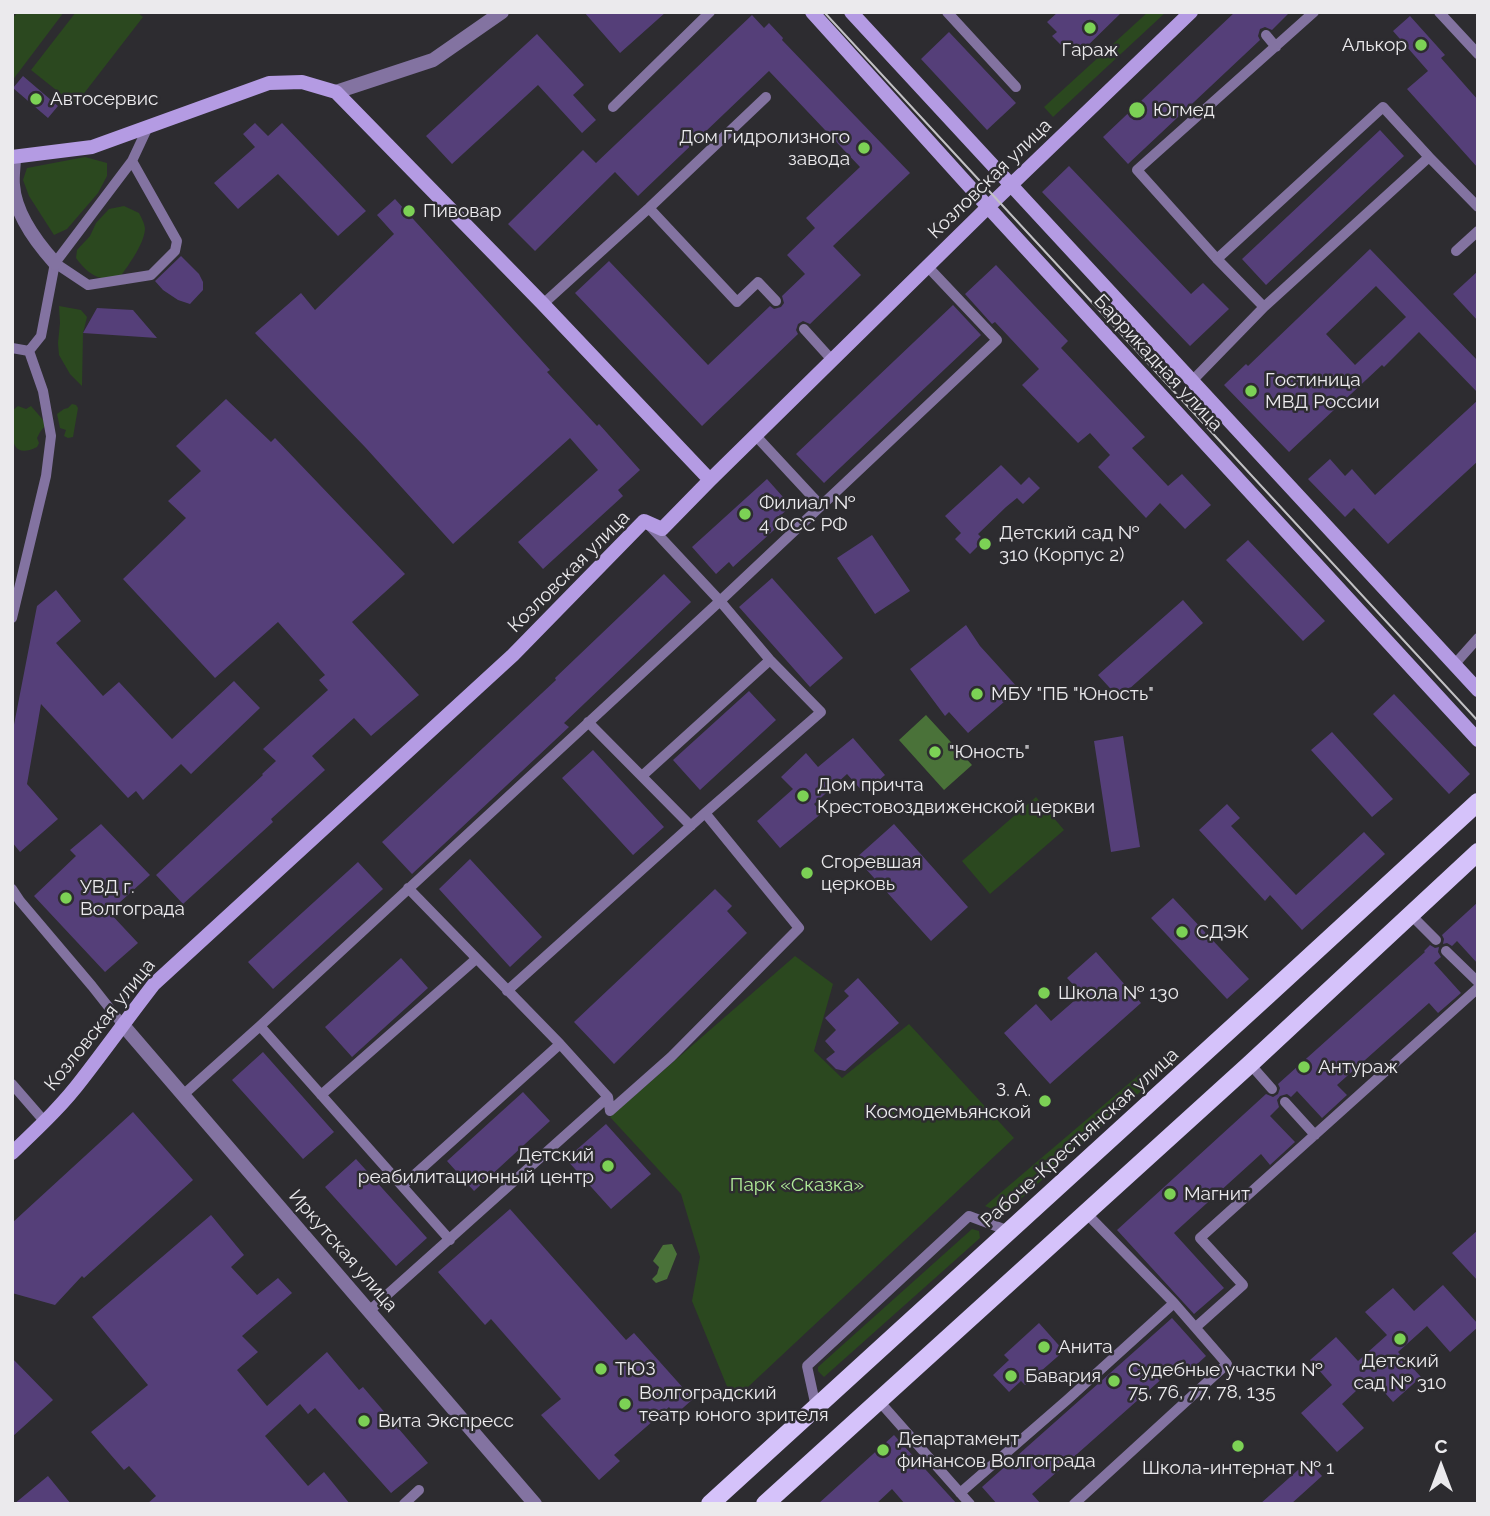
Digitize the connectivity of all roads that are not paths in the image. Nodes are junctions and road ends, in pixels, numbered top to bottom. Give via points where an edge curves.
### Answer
1 (502, 12) edge
2 (710, 12) edge
3 (812, 12) edge
4 (851, 12) edge
5 (947, 12) edge
6 (1191, 12) edge
7 (1314, 12) edge
8 (1439, 12) edge
9 (1266, 35) dead end
10 (1276, 47) junction
11 (1478, 54) edge
12 (1016, 87) dead end
13 (336, 92) junction
14 (766, 97) dead end
15 (613, 107) dead end
16 (147, 129) junction
17 (13, 157) edge
18 (1429, 158) junction
19 (132, 161) junction
20 (1011, 185) junction
21 (988, 207) junction
22 (1478, 207) edge
23 (649, 208) junction
24 (1478, 231) edge
25 (1456, 251) dead end
26 (1217, 259) junction
27 (55, 263) junction
28 (928, 267) junction
29 (776, 301) dead end
30 (544, 304) junction
31 (1264, 307) junction
32 (804, 329) dead end
33 (12, 348) edge
34 (29, 351) junction
35 (832, 360) junction
36 (1192, 381) junction
37 (756, 436) junction
38 (710, 480) junction
39 (821, 506) junction
40 (644, 521) junction
41 (720, 601) junction
42 (12, 618) edge
43 (1478, 638) edge
44 (770, 660) junction
45 (1454, 665) junction
46 (1478, 690) edge
47 (588, 722) junction
48 (1478, 740) edge
49 (642, 776) junction
50 (1478, 802) edge
51 (705, 813) junction
52 (691, 826) junction
53 (1478, 852) edge
54 (408, 888) junction
55 (12, 890) edge
56 (1410, 914) junction
57 (1436, 940) dead end
58 (1446, 951) dead end
59 (476, 959) junction
60 (1478, 982) edge
61 (1478, 988) edge
62 (507, 991) junction
63 (122, 1024) junction
64 (260, 1026) junction
65 (559, 1044) junction
66 (1250, 1064) junction
67 (12, 1084) edge
68 (1272, 1088) dead end
69 (183, 1095) junction
70 (321, 1095) junction
71 (608, 1097) junction
72 (1285, 1102) dead end
73 (45, 1122) junction
74 (1315, 1135) junction
75 (12, 1153) edge
76 (402, 1186) junction
77 (1086, 1213) junction
78 (1009, 1231) junction
79 (450, 1240) junction
80 (1174, 1303) junction
81 (369, 1311) junction
82 (1196, 1327) junction
83 (879, 1401) junction
84 (816, 1407) junction
85 (419, 1490) dead end
86 (960, 1493) junction
87 (404, 1504) edge
88 (535, 1504) edge
89 (710, 1504) edge
90 (765, 1504) edge
91 (970, 1504) edge
92 (1074, 1504) edge

1 - 13 street via 433,60
2 - 15 lane
3 - 21 street, Баррикадная улица
4 - 20 street, Баррикадная улица
5 - 12 lane
6 - 20 street, Козловская улица
7 - 10 lane
8 - 11 lane
9 - 10 lane
10 - 26 lane via 1137,170
13 - 16 street via 302,82 269,83
13 - 30 street
14 - 23 lane
16 - 17 street via 92,147
16 - 19 lane
17 - 27 street via 13,187 23,219
18 - 22 lane
18 - 26 lane via 1383,107
18 - 31 lane
19 - 27 lane
19 - 27 lane via 177,241 175,251 151,275 88,285
20 - 21 street, Козловская улица
20 - 36 street, Баррикадная улица
21 - 28 street, Козловская улица
21 - 48 street, Баррикадная улица
23 - 29 lane via 737,302 758,282
23 - 30 lane
24 - 25 lane
26 - 31 lane
27 - 34 lane via 41,336
28 - 35 street, Козловская улица
28 - 39 lane via 997,340
30 - 38 street
31 - 36 lane
32 - 35 lane
33 - 34 lane
34 - 42 lane via 43,391 51,436
35 - 37 street, Козловская улица
36 - 45 street, Баррикадная улица
37 - 38 street, Козловская улица
37 - 39 lane
38 - 40 street, Козловская улица via 662,529
39 - 41 lane
40 - 41 lane
40 - 63 street, Козловская улица via 513,655 154,984
41 - 44 lane
41 - 47 lane
43 - 45 lane
44 - 49 lane
44 - 51 lane via 821,712
45 - 46 street, Баррикадная улица
47 - 49 lane
47 - 54 lane
49 - 52 lane
50 - 78 main road, Рабоче-Крестьянская улица
51 - 52 lane
51 - 71 lane via 799,928 671,1057 610,1111
52 - 62 lane
53 - 56 main road
54 - 59 lane
54 - 64 lane
55 - 63 lane
56 - 57 lane
56 - 66 main road
58 - 60 lane
59 - 62 lane
59 - 70 lane
61 - 74 lane
62 - 65 lane
63 - 69 street, Иркутская улица
63 - 73 street, Козловская улица
64 - 69 lane
64 - 70 lane
65 - 71 lane
65 - 76 lane
66 - 68 lane
66 - 77 main road
67 - 73 lane
69 - 81 street, Иркутская улица
70 - 76 lane
71 - 79 lane
72 - 74 lane
73 - 75 street, Козловская улица
74 - 82 lane via 1200,1238 1243,1285
76 - 79 lane
77 - 80 lane
77 - 83 main road
78 - 84 main road, Рабоче-Крестьянская улица
78 - 84 lane via 969,1216 807,1366
79 - 81 lane
80 - 82 lane
80 - 86 lane
81 - 88 street, Иркутская улица
82 - 92 lane via 1227,1363
83 - 86 lane
83 - 90 main road
84 - 89 main road, Рабоче-Крестьянская улица
85 - 87 lane
86 - 91 lane

